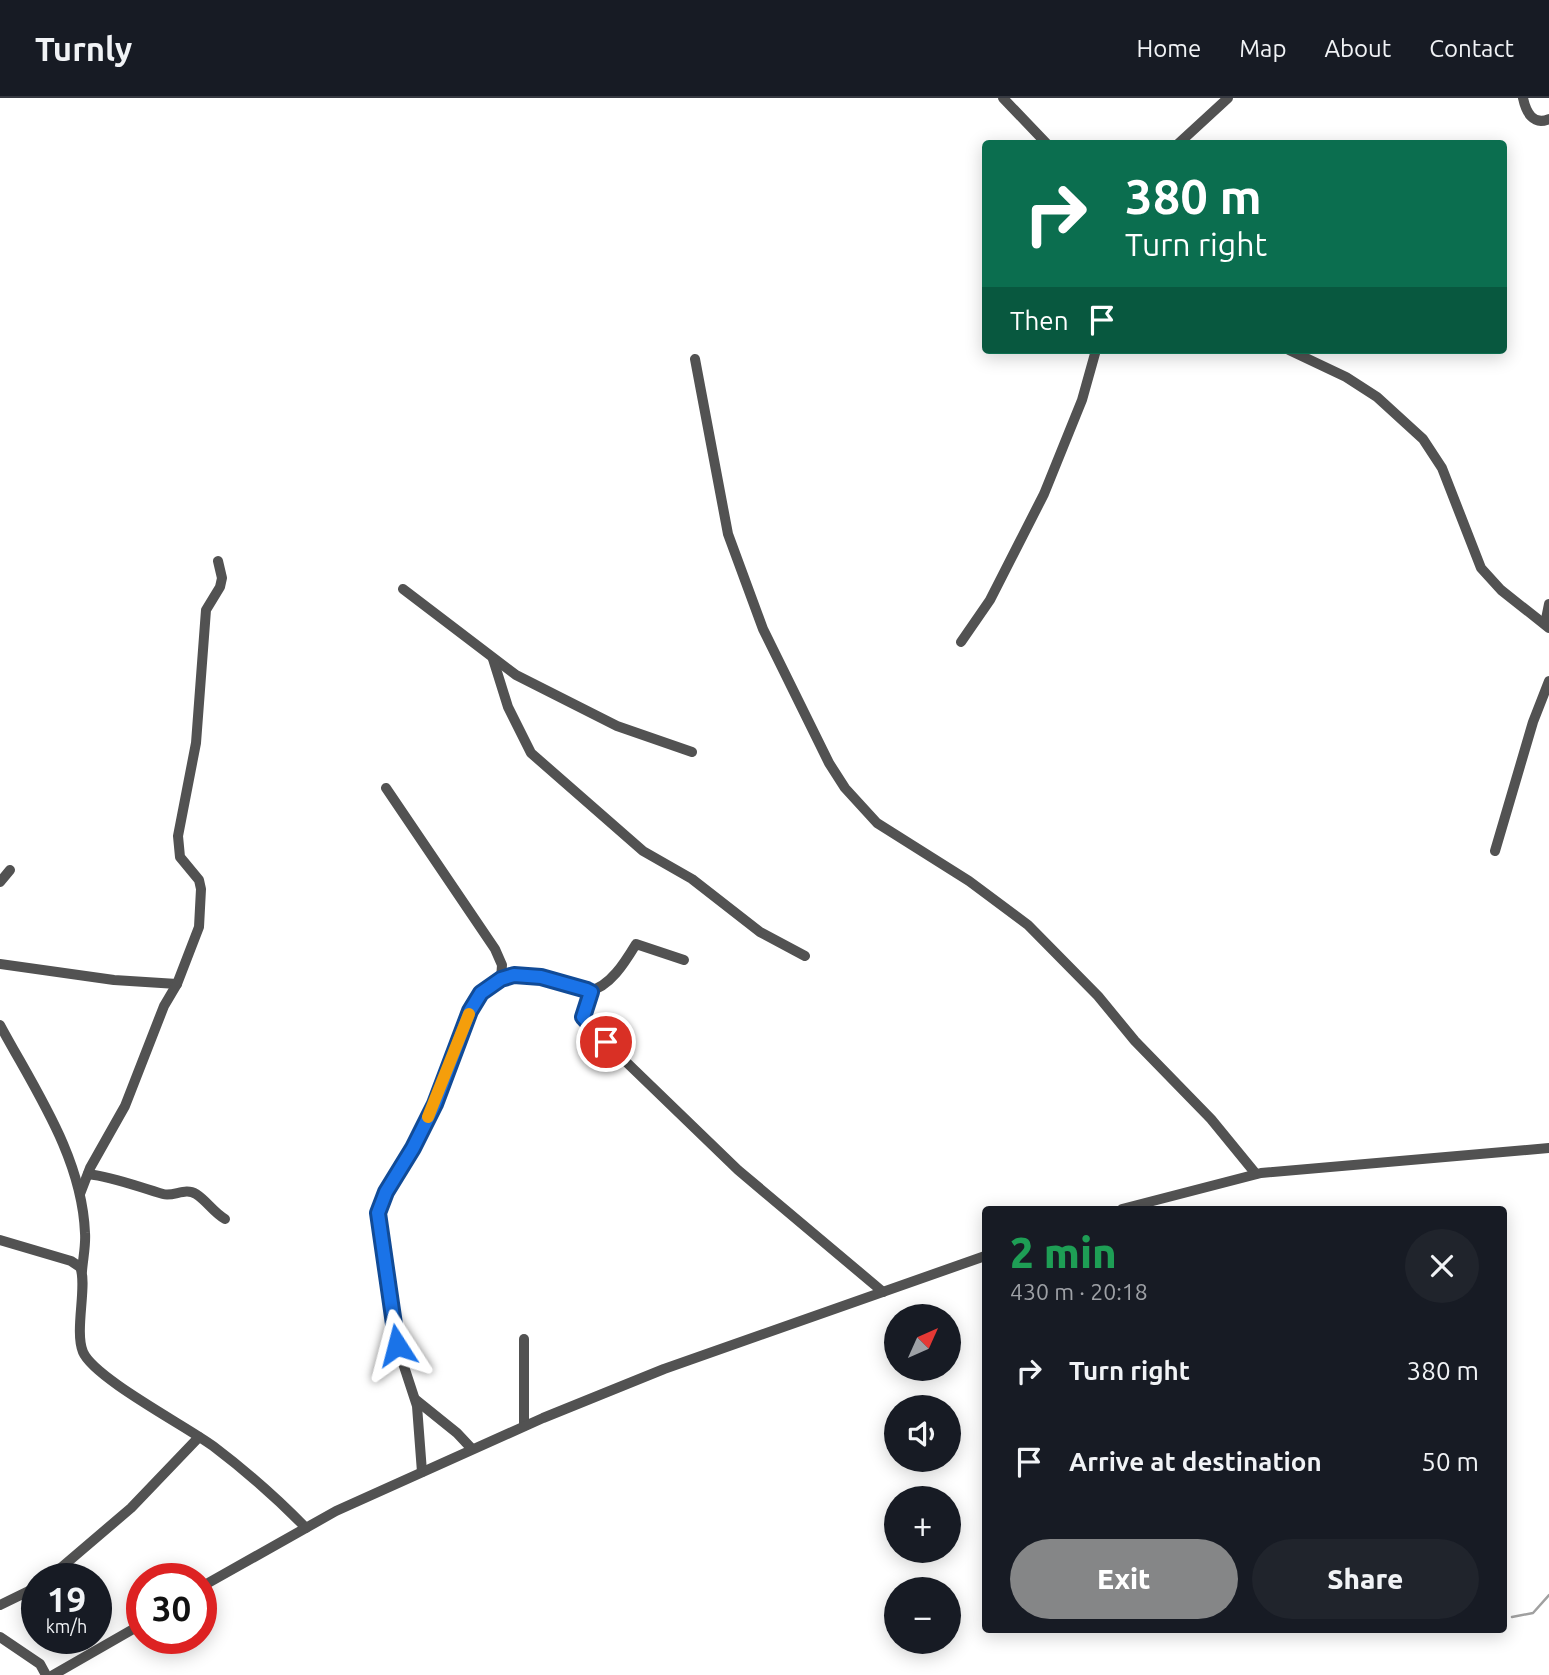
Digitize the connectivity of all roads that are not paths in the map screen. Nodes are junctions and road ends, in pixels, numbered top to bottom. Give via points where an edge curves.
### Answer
1 (1003, 98) edge
2 (1228, 98) edge
3 (1523, 98) edge
4 (1547, 122) edge
5 (1042, 140) edge
6 (1182, 140) edge
7 (1095, 354) edge
8 (1297, 354) edge
9 (695, 359) dead end
10 (218, 561) dead end
11 (403, 589) dead end
12 (1549, 604) edge
13 (1547, 626) edge
14 (961, 642) dead end
15 (493, 659) junction
16 (1549, 681) edge
17 (692, 751) dead end
18 (386, 788) dead end
19 (1495, 850) dead end
20 (10, 870) dead end
21 (0, 882) edge
22 (805, 956) dead end
23 (684, 960) dead end
24 (0, 964) edge
25 (502, 965) junction
26 (514, 975) junction
27 (501, 979) junction
28 (177, 984) junction
29 (589, 991) junction
30 (0, 1025) edge
31 (1549, 1147) edge
32 (88, 1174) junction
33 (1256, 1174) junction
34 (80, 1194) junction
35 (1133, 1206) edge
36 (225, 1219) dead end
37 (0, 1240) edge
38 (982, 1257) edge
39 (82, 1271) junction
40 (883, 1292) junction
41 (524, 1339) dead end
42 (416, 1400) junction
43 (524, 1426) junction
44 (199, 1437) junction
45 (472, 1449) junction
46 (422, 1472) junction
47 (306, 1528) junction
48 (66, 1563) edge
49 (217, 1578) edge
50 (21, 1595) edge
51 (0, 1605) edge
52 (126, 1633) edge
53 (0, 1637) edge
54 (53, 1675) edge

1 - 5 street
2 - 6 street
3 - 4 street via 1531,117
7 - 14 street via 1082,400 1044,494 990,600
8 - 13 street via 1377,397 1414,430 1442,468 1481,568 1491,582
9 - 33 street via 728,534 763,629 845,788 877,823 1028,925 1211,1119
10 - 28 street via 222,578 206,610 196,743 178,836 180,857 199,880 201,907 199,927
11 - 15 street
12 - 13 street
15 - 17 street via 617,726
15 - 22 street via 508,707 531,753 643,851 692,879 760,932
16 - 19 street
18 - 25 street
20 - 21 street
23 - 29 street via 636,944 600,989
24 - 28 street
25 - 26 street
25 - 27 street
26 - 27 street
26 - 29 street via 541,977
27 - 42 street via 476,999 441,1091 378,1213 397,1345
28 - 32 street via 125,1106
29 - 40 street via 583,1017 591,1028 738,1170
30 - 34 street via 54,1123
31 - 33 street
32 - 34 street
32 - 36 street via 167,1195 194,1193
33 - 35 street
34 - 39 street via 85,1235
37 - 39 street via 71,1261
38 - 40 street
39 - 44 street via 81,1344 87,1359
40 - 43 street via 664,1369
41 - 43 street
42 - 45 street
42 - 46 street
43 - 45 street
44 - 47 street via 253,1477
44 - 48 street via 131,1508
45 - 46 street
46 - 47 street
47 - 49 street
50 - 51 street
52 - 54 street
53 - 54 street

